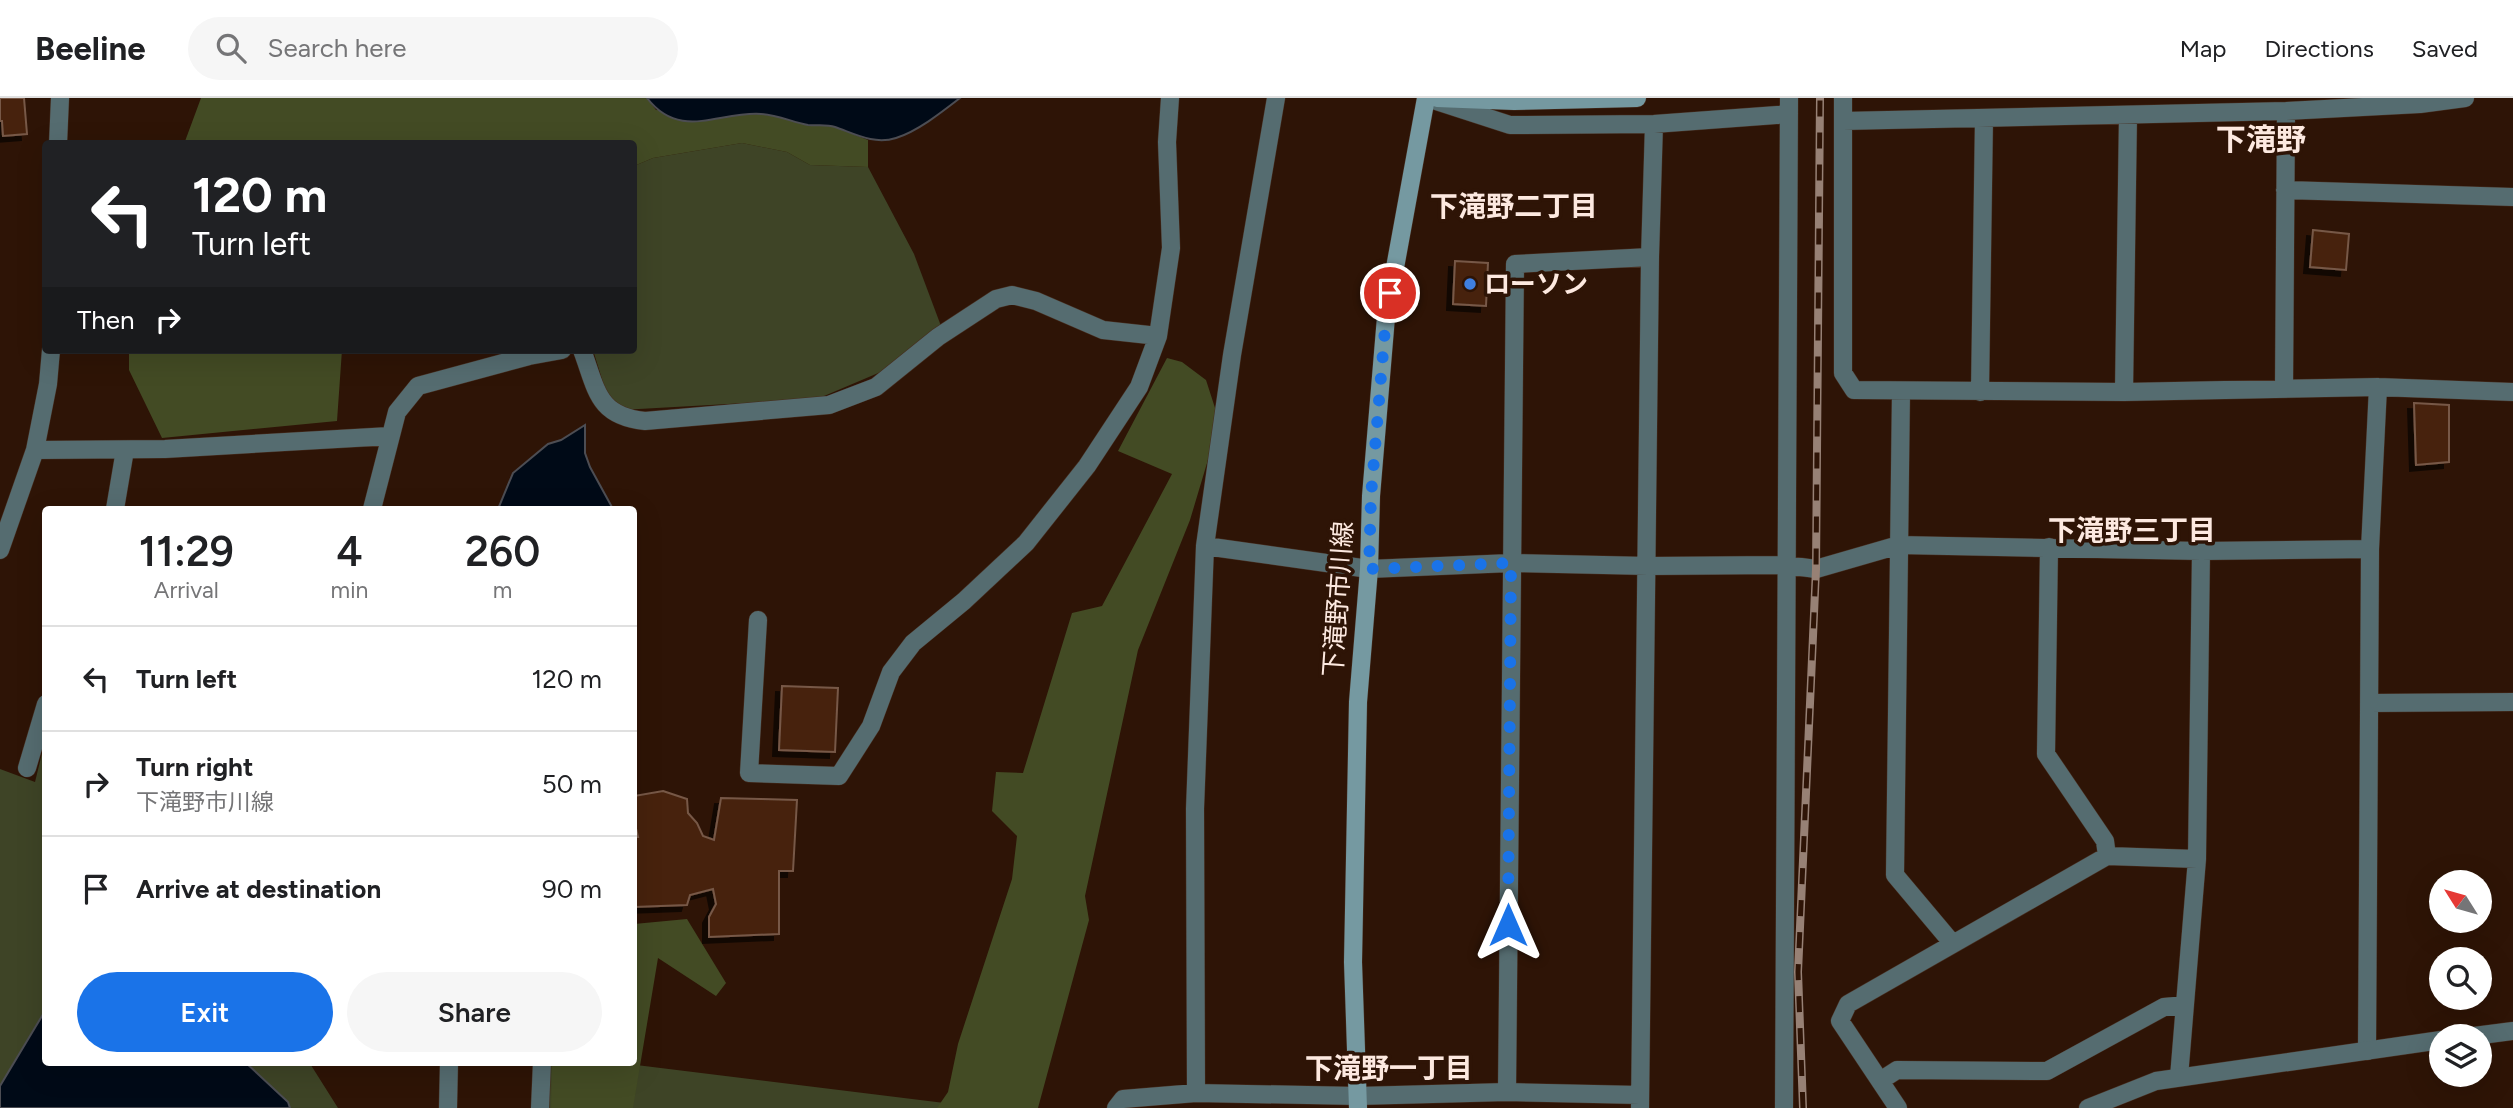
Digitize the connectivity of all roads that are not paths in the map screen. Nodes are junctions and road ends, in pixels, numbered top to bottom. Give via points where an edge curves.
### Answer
1 (61, 98) edge
2 (1170, 98) edge
3 (1276, 98) edge
4 (1427, 98) edge
5 (1437, 98) edge
6 (1637, 98) edge
7 (1843, 98) edge
8 (2465, 98) edge
9 (1789, 106) edge
10 (2286, 111) junction
11 (2129, 115) junction
12 (1984, 118) junction
13 (1843, 121) junction
14 (1654, 124) junction
15 (58, 140) edge
16 (2285, 190) junction
17 (2513, 197) edge
18 (1650, 257) junction
19 (1158, 336) junction
20 (51, 354) edge
21 (540, 354) edge
22 (583, 354) edge
23 (2378, 387) junction
24 (2284, 388) junction
25 (1901, 391) junction
26 (1980, 392) junction
27 (2124, 392) junction
28 (2513, 392) edge
29 (390, 436) junction
30 (35, 450) junction
31 (125, 450) junction
32 (116, 506) edge
33 (373, 506) edge
34 (1899, 545) junction
35 (1205, 546) junction
36 (2049, 547) junction
37 (2370, 549) junction
38 (0, 550) edge
39 (2201, 551) junction
40 (1511, 563) junction
41 (1786, 565) junction
42 (1648, 566) junction
43 (1369, 569) junction
44 (758, 620) dead end
45 (2513, 702) edge
46 (2369, 703) junction
47 (42, 717) edge
48 (27, 768) dead end
49 (2107, 856) junction
50 (2197, 859) junction
51 (1953, 944) junction
52 (2185, 1005) junction
53 (2513, 1031) edge
54 (2492, 1034) edge
55 (2429, 1043) edge
56 (2367, 1051) junction
57 (449, 1066) edge
58 (542, 1066) edge
59 (2179, 1077) junction
60 (1880, 1082) junction
61 (1507, 1092) junction
62 (1196, 1093) junction
63 (1251, 1101) edge
64 (1451, 1101) edge
65 (1358, 1102) edge
66 (1640, 1102) edge
67 (447, 1108) edge
68 (540, 1108) edge
69 (1116, 1108) edge
70 (1784, 1108) edge
71 (1898, 1108) edge
72 (2088, 1108) edge

1 - 15 street
2 - 19 street via 1171,248
3 - 35 street
4 - 14 street via 1510,125
4 - 43 main road, 下滝野市川線 via 1386,317
5 - 6 main road via 1514,102
7 - 13 street
8 - 10 street
9 - 14 street
9 - 41 street
10 - 11 street
10 - 16 street
11 - 12 street
11 - 27 street
12 - 13 street
12 - 26 street
13 - 25 street via 1843,373 1854,390
14 - 18 street
16 - 17 street
16 - 24 street
18 - 40 street via 1515,264
18 - 42 street
19 - 22 street via 1103,330 1012,295 996,299 938,337 876,387 828,405 645,421 625,419 602,404
19 - 44 street via 1139,387 1087,466 1026,543 914,643 891,672 871,726 839,776 749,773
20 - 30 street
21 - 29 street via 418,386 397,412
23 - 24 street
23 - 28 street
23 - 37 street
24 - 27 street
25 - 26 street
25 - 34 street
26 - 27 street
29 - 31 street
29 - 33 street
30 - 31 street
30 - 38 street
31 - 32 street
34 - 36 street
34 - 41 street via 1816,569
34 - 51 street via 1895,874
35 - 43 street
35 - 62 street via 1195,809
36 - 39 street
36 - 49 street via 2046,754 2105,841
37 - 39 street
37 - 46 street
39 - 50 street
40 - 42 street
40 - 43 street
40 - 61 street
41 - 42 street
41 - 70 street
42 - 66 street
43 - 65 main road, 下滝野市川線 via 1358,716 1353,962
45 - 46 street
46 - 56 street
47 - 48 street
49 - 50 street
49 - 51 street
50 - 52 street
51 - 60 street via 1848,1004 1840,1021
52 - 59 street
52 - 60 street via 2164,1007 2047,1071 1897,1070
53 - 54 street
55 - 56 street
56 - 59 street
57 - 67 street
58 - 68 street
59 - 72 street via 2156,1081
60 - 71 street
61 - 64 street
61 - 66 street
62 - 63 street
62 - 69 street via 1122,1099
63 - 65 street
64 - 65 street

